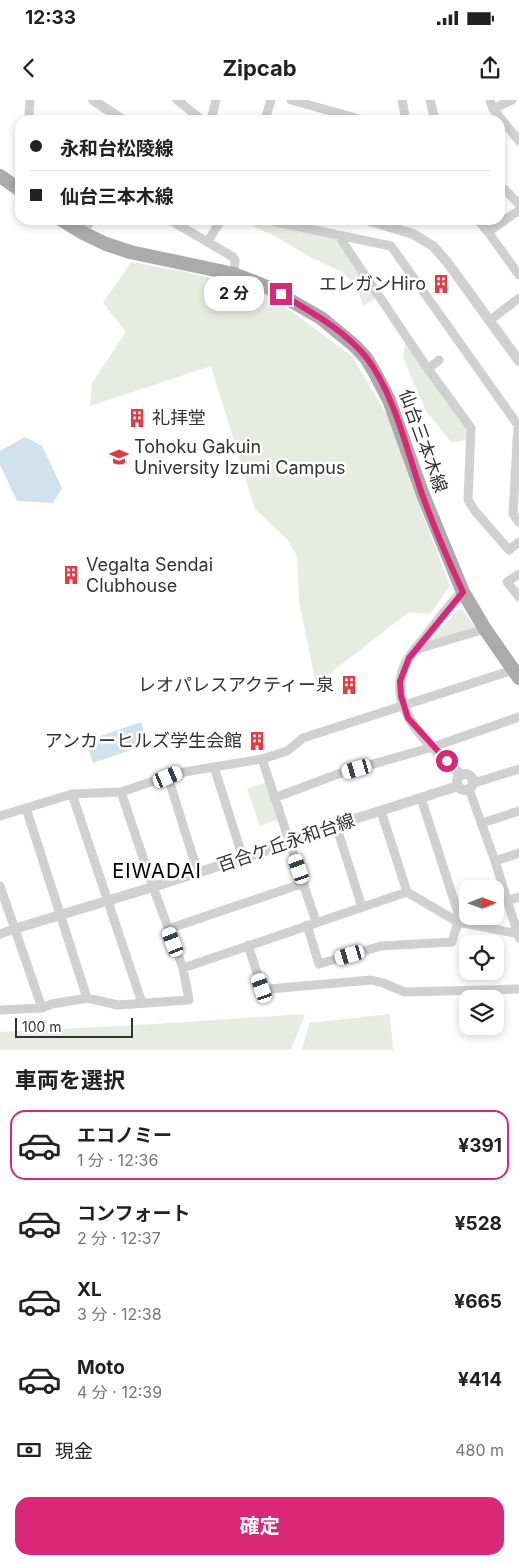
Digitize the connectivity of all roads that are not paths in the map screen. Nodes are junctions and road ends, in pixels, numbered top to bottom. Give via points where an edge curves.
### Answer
1 (30, 100) edge
2 (92, 100) edge
3 (177, 100) edge
4 (216, 100) edge
5 (271, 100) edge
6 (290, 100) edge
7 (402, 100) edge
8 (430, 100) edge
9 (512, 100) edge
10 (492, 104) edge
11 (29, 115) edge
12 (115, 115) edge
13 (196, 115) edge
14 (212, 115) edge
15 (266, 115) edge
16 (345, 115) edge
17 (405, 115) edge
18 (433, 115) edge
19 (500, 115) edge
20 (505, 122) edge
21 (519, 141) edge
22 (0, 176) edge
23 (15, 186) edge
24 (505, 190) edge
25 (519, 204) edge
26 (519, 210) edge
27 (505, 220) edge
28 (70, 225) edge
29 (88, 225) edge
30 (179, 225) edge
31 (218, 225) edge
32 (290, 225) edge
33 (395, 225) edge
34 (482, 225) edge
35 (498, 225) edge
36 (488, 232) junction
37 (83, 234) junction
38 (338, 235) junction
39 (208, 241) junction
40 (234, 274) junction
41 (519, 275) edge
42 (519, 298) edge
43 (489, 321) junction
44 (439, 360) dead end
45 (519, 361) edge
46 (428, 369) junction
47 (519, 522) edge
48 (519, 542) edge
49 (519, 574) edge
50 (463, 592) junction
51 (519, 597) edge
52 (485, 629) junction
53 (414, 650) junction
54 (516, 674) edge
55 (403, 706) junction
56 (519, 718) edge
57 (433, 747) junction
58 (262, 759) junction
59 (214, 767) junction
60 (519, 769) edge
61 (461, 775) junction
62 (168, 777) junction
63 (458, 786) junction
64 (472, 786) junction
65 (121, 792) junction
66 (72, 794) junction
67 (274, 798) junction
68 (421, 798) junction
69 (26, 808) junction
70 (381, 810) junction
71 (519, 811) edge
72 (0, 816) edge
73 (482, 823) junction
74 (336, 825) junction
75 (290, 843) junction
76 (519, 853) edge
77 (243, 858) junction
78 (495, 861) junction
79 (198, 872) junction
80 (304, 883) junction
81 (0, 886) edge
82 (153, 887) junction
83 (407, 892) junction
84 (519, 897) edge
85 (107, 901) junction
86 (507, 901) junction
87 (362, 907) junction
88 (59, 915) junction
89 (459, 919) edge
90 (459, 921) edge
91 (316, 922) junction
92 (459, 924) edge
93 (307, 925) junction
94 (473, 925) edge
95 (14, 929) junction
96 (168, 929) junction
97 (0, 934) edge
98 (519, 936) edge
99 (248, 945) junction
100 (183, 968) junction
101 (519, 989) edge
102 (87, 998) junction
103 (142, 1003) junction
104 (42, 1008) junction
105 (0, 1010) edge

1 - 11 street
2 - 12 street
3 - 13 street
4 - 14 street
5 - 15 street
6 - 16 street
7 - 17 street
8 - 18 street
9 - 10 street
10 - 19 street
20 - 21 street
22 - 23 main road
24 - 25 street
26 - 27 street
28 - 37 main road, 仙台三本木線
29 - 37 street
30 - 39 street
31 - 39 street
32 - 38 street
33 - 43 street via 433,246
34 - 36 street
35 - 36 street
36 - 41 street
37 - 40 main road, 仙台三本木線 via 130,252
38 - 46 street
38 - 47 street via 391,246 518,425 513,514
39 - 40 street via 233,257
40 - 50 main road, 仙台三本木線 via 267,287 320,318 366,358 389,400
42 - 43 street
43 - 45 street
44 - 46 street
46 - 48 street via 472,428 468,500 508,550
49 - 51 street via 507,582
50 - 52 main road, 仙台三本木線
50 - 53 street
52 - 53 street
52 - 54 main road, 仙台三本木線
53 - 55 street via 400,681
54 - 55 street
55 - 57 street via 408,718
55 - 58 street via 303,738 287,751
56 - 57 street
57 - 61 street
57 - 67 street via 338,774
58 - 59 street
58 - 67 street
59 - 62 street
59 - 77 street
60 - 64 street
61 - 63 street
61 - 64 street via 470,775
62 - 65 street
62 - 79 street
63 - 64 street via 462,789
63 - 68 street, 百合ケ丘永和台線
64 - 73 street
65 - 66 street
65 - 82 street
66 - 69 street
66 - 85 street
67 - 75 street
68 - 70 street, 百合ケ丘永和台線
68 - 89 street
69 - 72 street
69 - 88 street
70 - 74 street, 百合ケ丘永和台線
70 - 83 street
71 - 73 street
73 - 78 street
74 - 75 street, 百合ケ丘永和台線
74 - 87 street
75 - 77 street, 百合ケ丘永和台線
75 - 80 street
76 - 78 street
77 - 79 street, 百合ケ丘永和台線
78 - 86 street
79 - 82 street, 百合ケ丘永和台線
80 - 91 street
80 - 96 street
81 - 95 street
82 - 85 street, 百合ケ丘永和台線
82 - 96 street
83 - 87 street
83 - 90 street
84 - 86 street
85 - 88 street, 百合ケ丘永和台線
85 - 103 street
86 - 98 street
87 - 91 street
88 - 95 street, 百合ケ丘永和台線
88 - 102 street
91 - 93 street
92 - 93 street via 452,942 381,946 319,964
93 - 99 street
94 - 98 street
95 - 97 street, 百合ケ丘永和台線
95 - 104 street
96 - 100 street
99 - 100 street
99 - 101 street via 262,988 371,980 405,992
100 - 103 street via 189,1000
102 - 103 street via 118,1005
102 - 104 street
104 - 105 street

